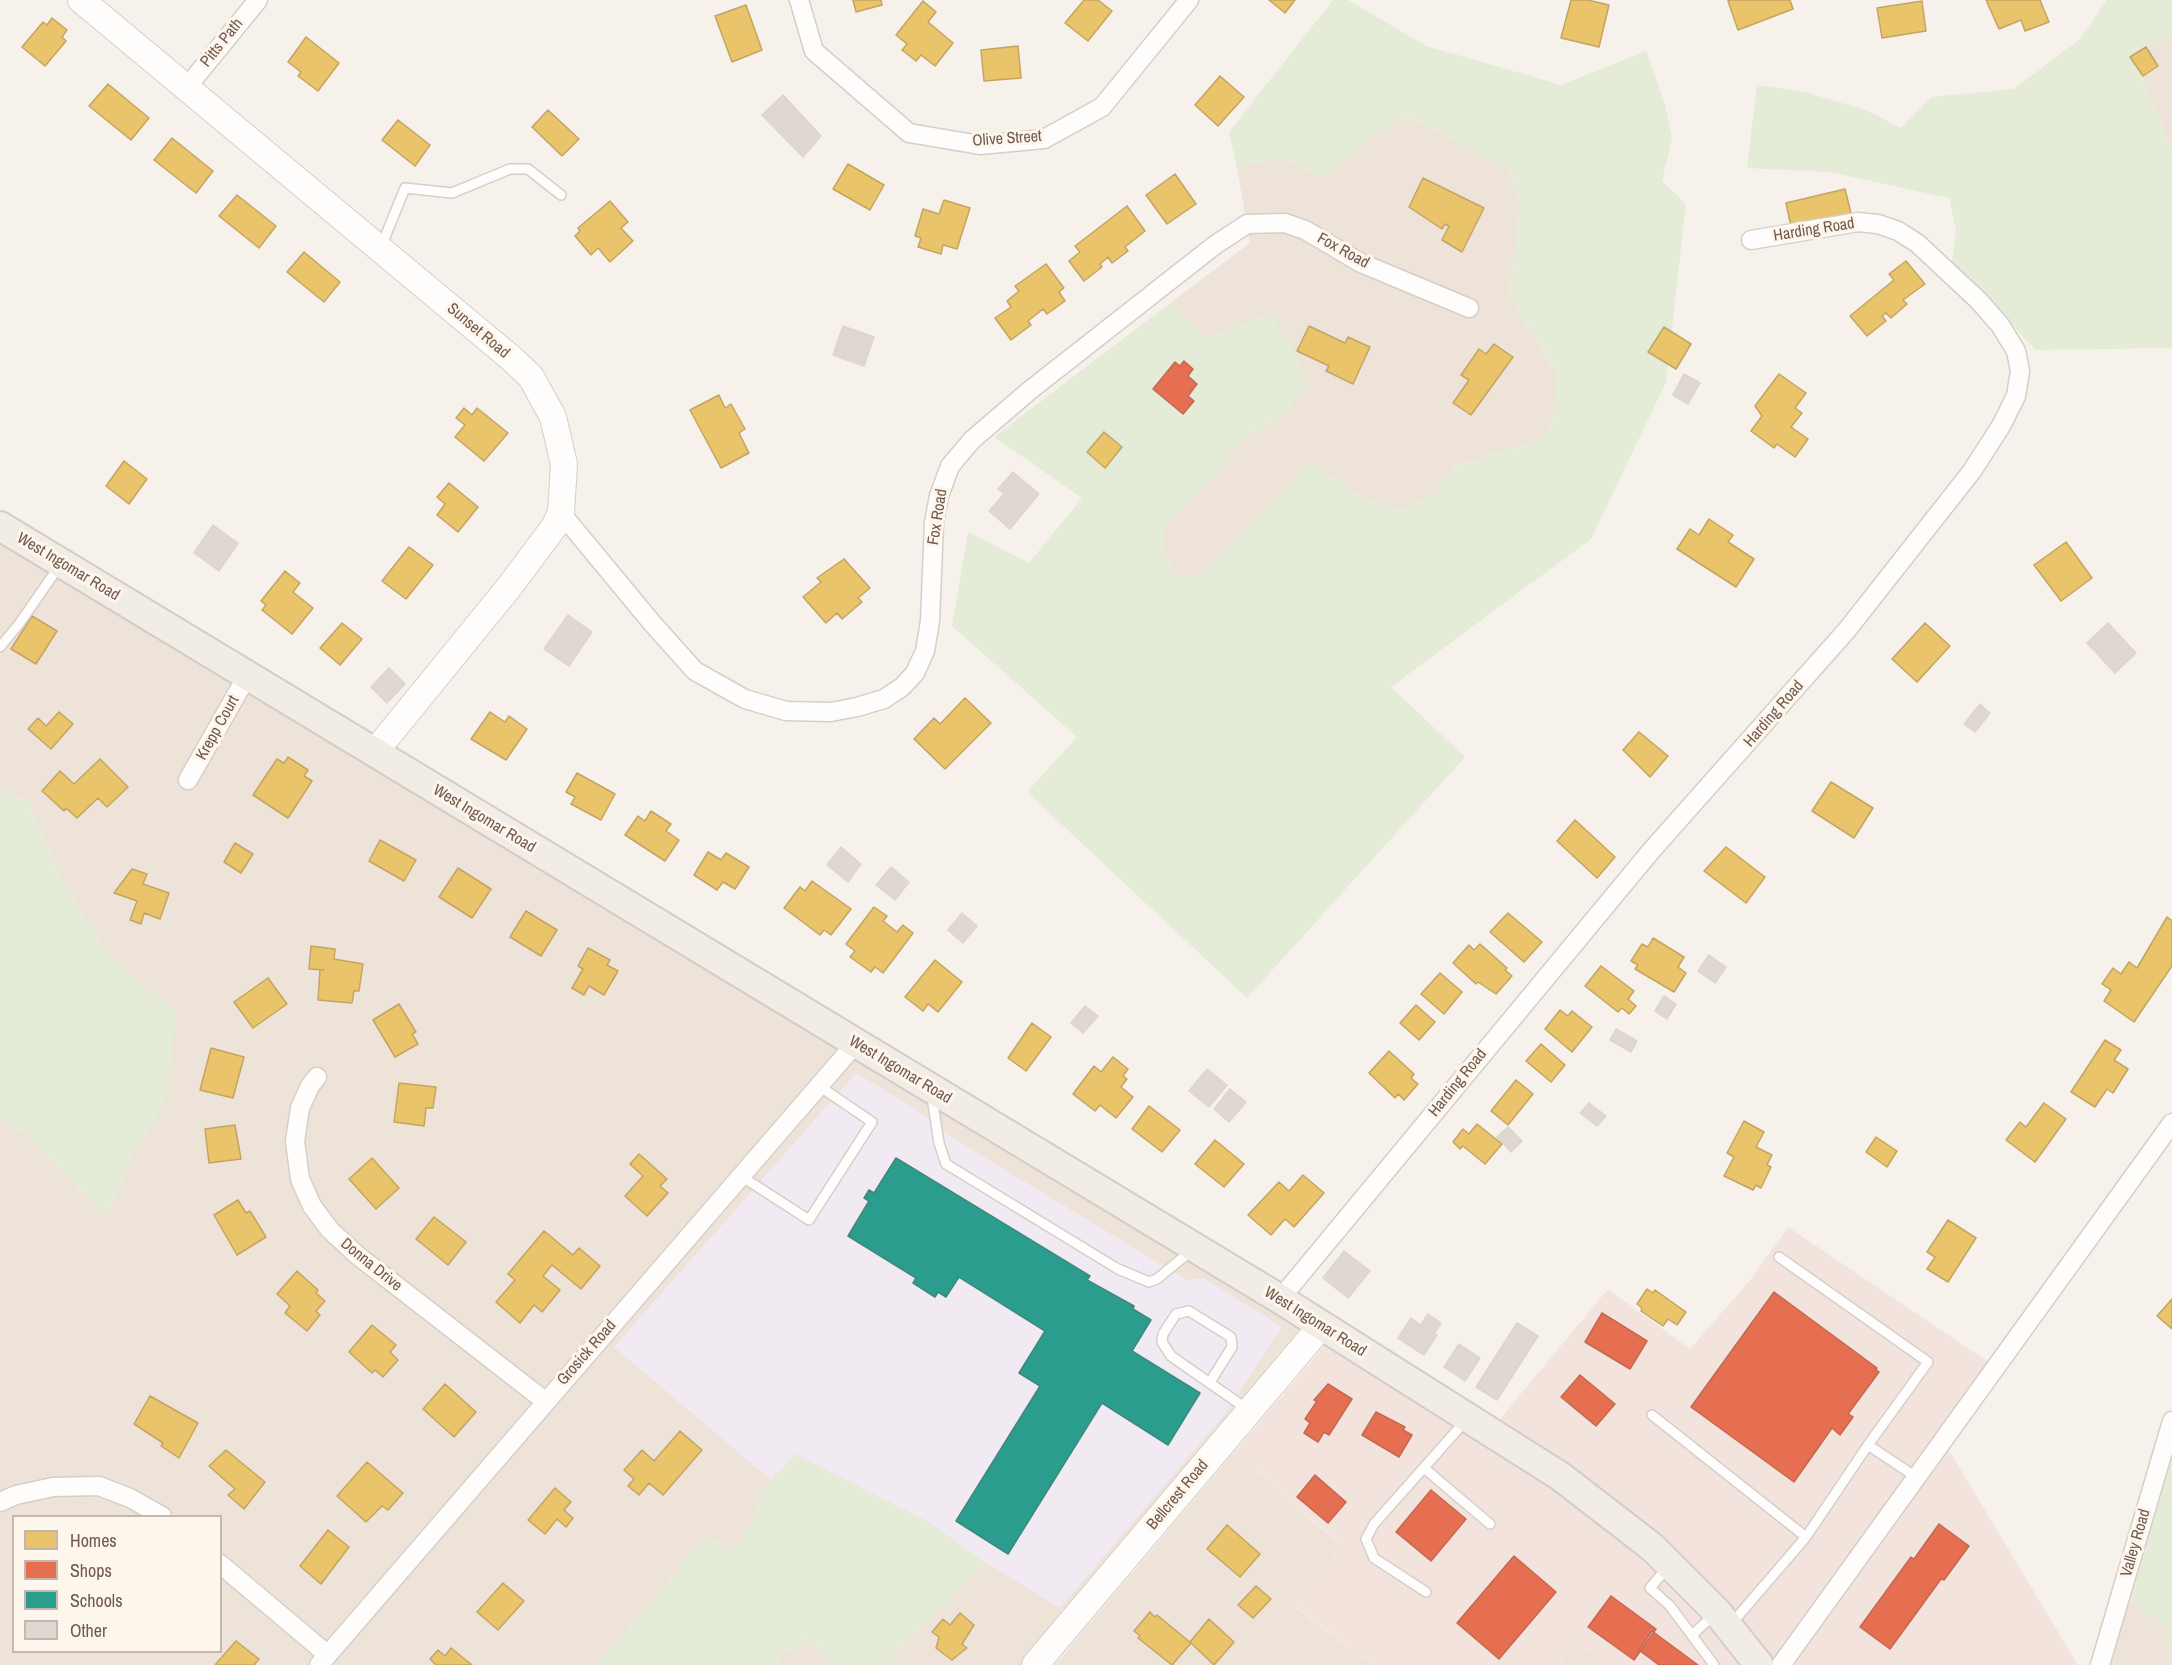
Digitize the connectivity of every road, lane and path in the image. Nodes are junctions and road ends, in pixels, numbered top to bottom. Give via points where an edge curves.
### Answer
1 (81, 0) edge
2 (258, 0) edge
3 (799, 0) edge
4 (1189, 0) edge
5 (187, 87) junction
6 (561, 195) dead end
7 (1751, 240) dead end
8 (380, 249) junction
9 (1469, 308) dead end
10 (561, 513) junction
11 (0, 526) edge
12 (61, 563) junction
13 (0, 647) edge
14 (247, 676) junction
15 (374, 753) junction
16 (188, 780) dead end
17 (856, 1043) junction
18 (317, 1077) dead end
19 (819, 1086) junction
20 (931, 1088) junction
21 (2172, 1123) edge
22 (741, 1176) junction
23 (1195, 1248) junction
24 (1779, 1257) dead end
25 (1280, 1299) junction
26 (1322, 1325) junction
27 (1210, 1382) junction
28 (545, 1401) junction
29 (1250, 1411) junction
30 (1652, 1415) dead end
31 (1468, 1418) junction
32 (2172, 1421) edge
33 (1868, 1445) junction
34 (1424, 1468) junction
35 (1917, 1477) junction
36 (0, 1502) edge
37 (160, 1515) edge
38 (1490, 1524) dead end
39 (1806, 1537) junction
40 (1670, 1564) junction
41 (222, 1566) edge
42 (1426, 1592) dead end
43 (1723, 1619) junction
44 (1692, 1635) junction
45 (324, 1660) edge
46 (1035, 1665) edge
47 (1714, 1665) edge
48 (1759, 1665) edge
49 (1781, 1665) edge
50 (2100, 1665) edge

1 - 5 street, Sunset Road
2 - 5 street, Pitts Path
3 - 4 street, Olive Street via 814,51 909,133 980,145 1044,140 1102,107
5 - 8 street, Sunset Road
6 - 8 lane via 528,169 510,169 452,193 405,188
7 - 25 street, Harding Road via 1858,222 1898,231 1917,243 2000,325 2016,351 2020,371 2016,396 1972,471 1847,630 1644,859
8 - 10 street, Sunset Road via 531,377 553,417 559,438 564,464
9 - 10 street, Fox Road via 1361,262 1285,222 1247,224 1029,391 972,440 950,466 934,523 925,651 915,673 902,687 884,699 857,707 815,713 786,711 745,699 695,671
10 - 15 street, Sunset Road via 528,563
11 - 12 main road, West Ingomar Road
12 - 13 lane
12 - 14 main road, West Ingomar Road
14 - 15 main road, West Ingomar Road
14 - 16 street, Krepp Court
15 - 17 main road, West Ingomar Road
17 - 19 street, Grosick Road
17 - 20 main road, West Ingomar Road
18 - 28 street, Donna Drive via 300,1108 295,1141 300,1179 312,1206 357,1255
19 - 22 street, Grosick Road
19 - 22 lane via 872,1122 809,1220
20 - 23 main road, West Ingomar Road
20 - 23 lane via 946,1164 1118,1269 1149,1282
21 - 35 street
22 - 28 street, Grosick Road
23 - 25 main road, West Ingomar Road
24 - 33 lane via 1928,1362
25 - 26 main road, West Ingomar Road
26 - 29 street, Bellcrest Road
26 - 31 main road, West Ingomar Road
27 - 27 lane via 1171,1356 1162,1342 1176,1314 1189,1311 1231,1337 1232,1347
27 - 29 lane
28 - 45 street, Grosick Road
29 - 46 street, Bellcrest Road
30 - 39 lane
31 - 34 lane
31 - 40 main road, West Ingomar Road via 1587,1494
32 - 50 street, Valley Road
33 - 35 lane
33 - 39 lane
34 - 38 lane
34 - 42 lane via 1374,1524 1366,1539 1374,1558
35 - 49 street
36 - 37 street via 52,1487 99,1486
39 - 43 lane
40 - 43 main road, West Ingomar Road
40 - 44 lane via 1650,1588
41 - 45 street
43 - 44 lane
43 - 48 main road, West Ingomar Road
44 - 47 lane

